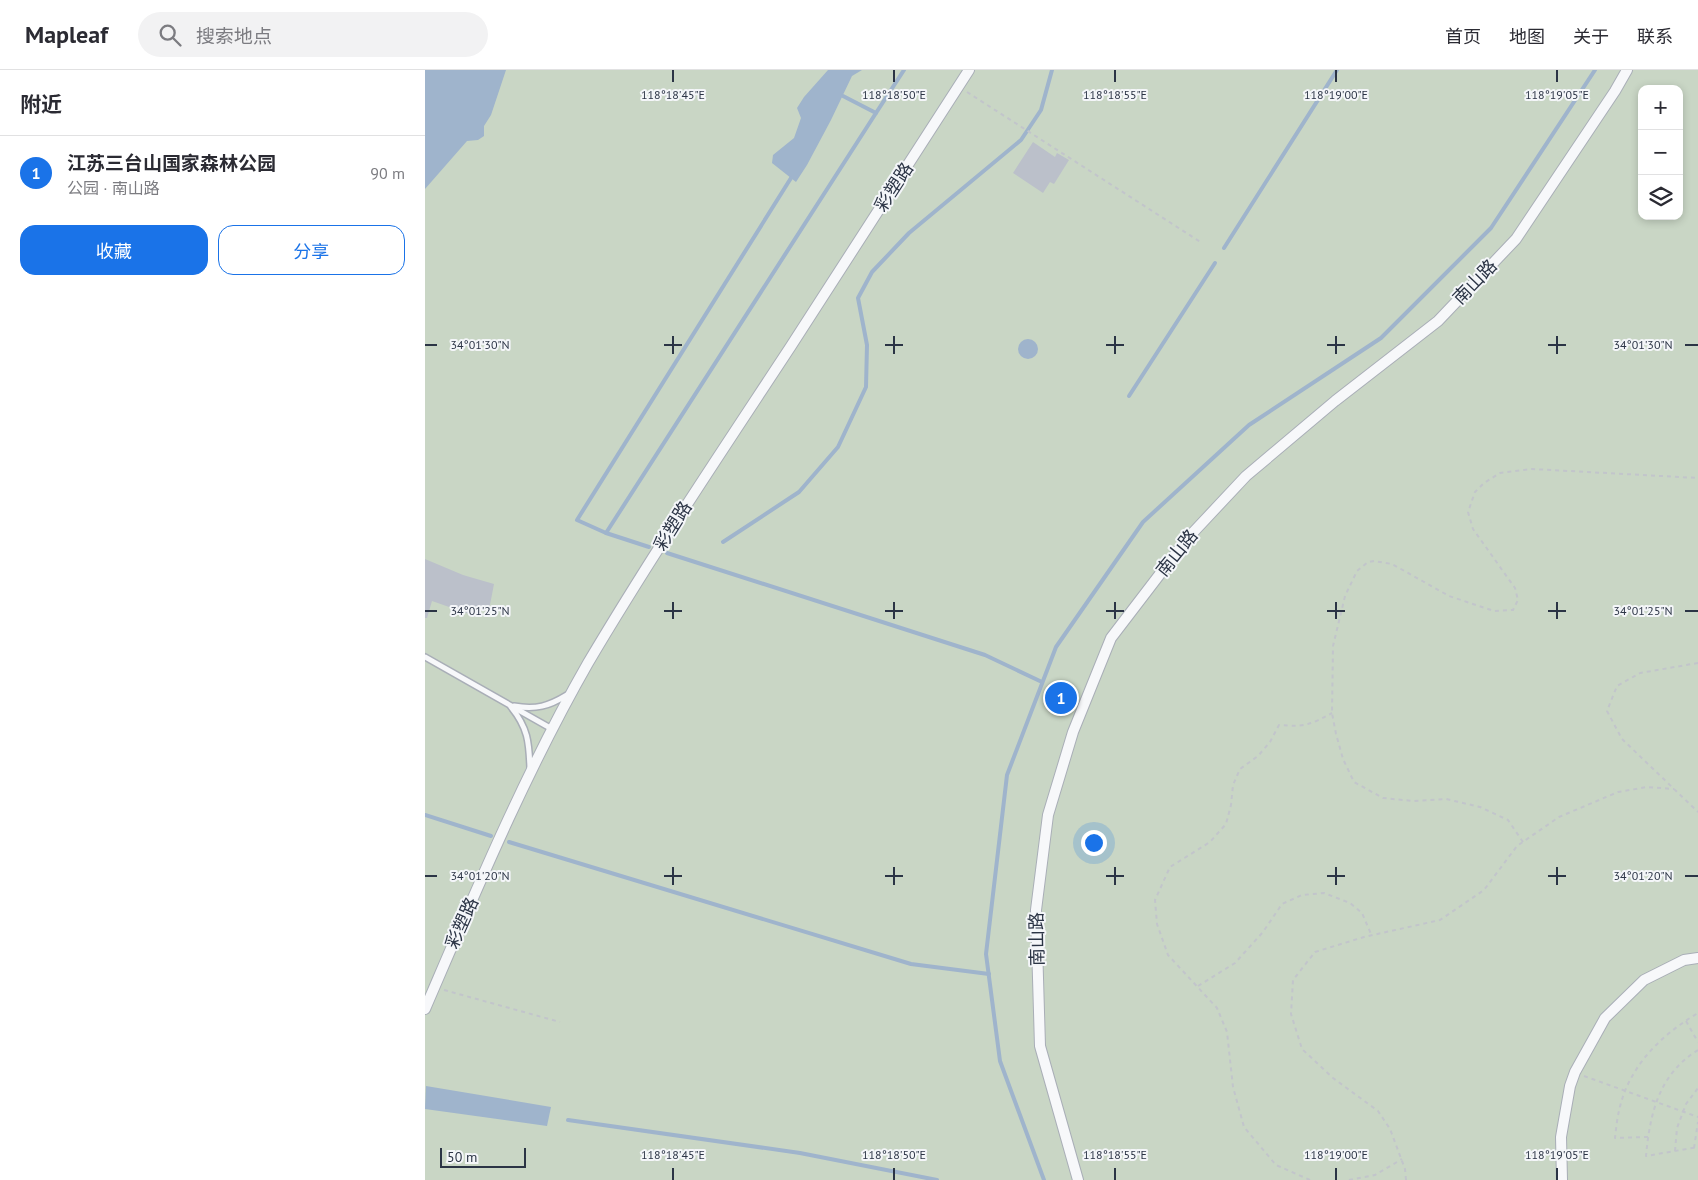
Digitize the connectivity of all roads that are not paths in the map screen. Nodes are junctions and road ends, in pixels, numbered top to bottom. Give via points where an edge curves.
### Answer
1 (969, 70) edge
2 (1627, 70) edge
3 (425, 657) edge
4 (573, 692) junction
5 (509, 704) junction
6 (553, 729) junction
7 (531, 775) junction
8 (1698, 958) edge
9 (425, 1009) edge
10 (1078, 1180) edge
11 (1562, 1180) edge

1 - 4 street, 彩塑路 via 688,501
2 - 10 street, 南山路 via 1516,239 1438,321 1246,476 1186,540 1111,638 1073,732 1048,815 1036,910 1040,1046
3 - 5 lane
4 - 5 lane via 535,708
4 - 6 street, 彩塑路
5 - 6 lane
5 - 7 lane via 525,729
6 - 7 street, 彩塑路
7 - 9 street, 彩塑路
8 - 11 street via 1684,960 1644,980 1605,1018 1570,1086 1561,1137

